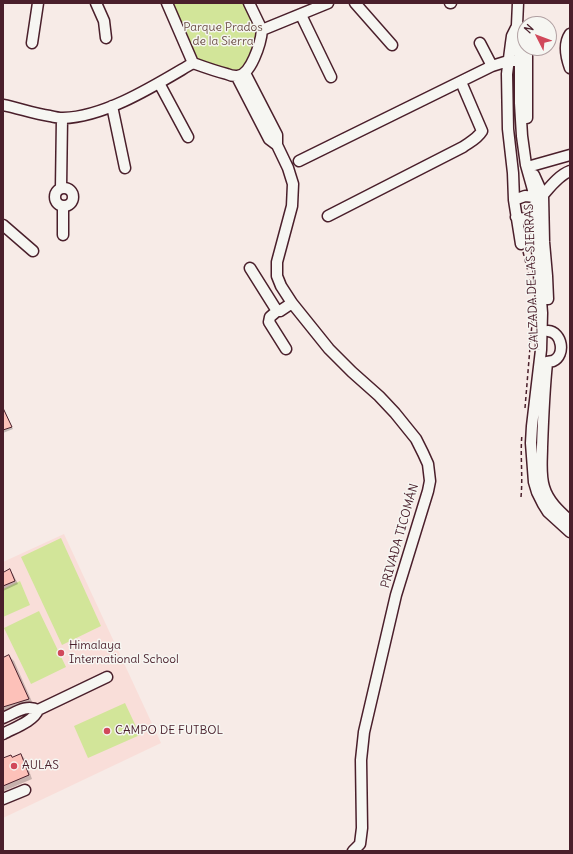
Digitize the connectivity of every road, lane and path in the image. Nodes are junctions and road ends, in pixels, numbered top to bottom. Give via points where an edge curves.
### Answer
1 (38, 3) edge
2 (96, 3) edge
3 (167, 3) edge
4 (249, 3) edge
5 (328, 3) edge
6 (355, 3) edge
7 (518, 3) edge
8 (300, 15) junction
9 (518, 16) edge
10 (517, 23) edge
11 (262, 30) junction
12 (570, 34) edge
13 (106, 38) dead end
14 (32, 43) dead end
15 (480, 43) dead end
16 (392, 45) dead end
17 (520, 56) edge
18 (527, 56) edge
19 (508, 61) junction
20 (520, 61) junction
21 (569, 62) edge
22 (194, 63) junction
23 (492, 66) junction
24 (241, 75) junction
25 (330, 78) dead end
26 (528, 81) junction
27 (461, 82) junction
28 (159, 83) junction
29 (112, 106) junction
30 (4, 108) edge
31 (62, 118) junction
32 (524, 136) junction
33 (188, 137) dead end
34 (565, 157) edge
35 (299, 161) dead end
36 (125, 168) dead end
37 (529, 168) junction
38 (568, 172) edge
39 (513, 173) junction
40 (539, 196) junction
41 (514, 200) junction
42 (328, 216) dead end
43 (537, 216) junction
44 (516, 217) junction
45 (3, 225) edge
46 (63, 234) dead end
47 (521, 244) joint
48 (33, 251) dead end
49 (250, 268) dead end
50 (532, 287) dead end
51 (292, 303) junction
52 (533, 309) dead end
53 (277, 311) junction
54 (286, 349) dead end
55 (524, 414) dead end
56 (523, 429) dead end
57 (521, 497) dead end
58 (569, 517) edge
59 (570, 532) edge
60 (107, 677) dead end
61 (38, 710) junction
62 (3, 718) edge
63 (3, 734) edge
64 (25, 790) dead end
65 (3, 799) edge
66 (358, 849) edge

1 - 14 street
2 - 13 street via 104,21
3 - 22 street
4 - 11 street
5 - 8 street
6 - 16 street
7 - 9 street
8 - 11 street
8 - 25 street
10 - 19 street, CALZADA DE LAS SIERRAS
11 - 24 street via 256,56
12 - 21 street via 566,43
15 - 23 street
17 - 20 street, CALZADA DE LAS SIERRAS
18 - 26 street, CALZADA DE LAS SIERRAS
19 - 20 street
19 - 23 street
19 - 39 street, CALZADA DE LAS SIERRAS via 508,129
20 - 26 street
20 - 32 street, CALZADA DE LAS SIERRAS via 520,103
22 - 24 street via 217,72
22 - 28 street
23 - 27 street
24 - 51 street, PRIVADA TICOMÁN via 269,139 277,145 288,168 292,184 292,206 277,276
26 - 32 street, CALZADA DE LAS SIERRAS
27 - 35 street
27 - 42 street via 482,131 474,140
28 - 29 street
28 - 33 street
29 - 31 street via 80,116
29 - 36 street
30 - 31 street
31 - 46 street via 61,188 68,189 73,194 72,202 63,207
32 - 37 street, CALZADA DE LAS SIERRAS
34 - 37 street
34 - 38 street
37 - 39 street
37 - 40 street, CALZADA DE LAS SIERRAS
38 - 40 street
39 - 41 street, CALZADA DE LAS SIERRAS
40 - 41 street via 525,196
40 - 43 street, CALZADA DE LAS SIERRAS
40 - 58 street, CALZADA DE LAS SIERRAS via 547,276 548,331 541,474 549,500
41 - 44 street, CALZADA DE LAS SIERRAS
43 - 44 street via 529,219
43 - 59 street, CALZADA DE LAS SIERRAS via 536,236 542,313 541,350 532,426 534,482 548,512
44 - 47 street, CALZADA DE LAS SIERRAS
45 - 48 street
47 - 50 path
49 - 53 street
51 - 53 street
51 - 66 street, PRIVADA TICOMÁN via 329,349 395,413 416,439 430,472 428,491 396,595 363,740 360,760 362,828
52 - 55 path
53 - 54 street via 268,322
56 - 57 path
60 - 61 street
61 - 62 street via 34,707 24,708
61 - 63 street via 33,718
64 - 65 street

